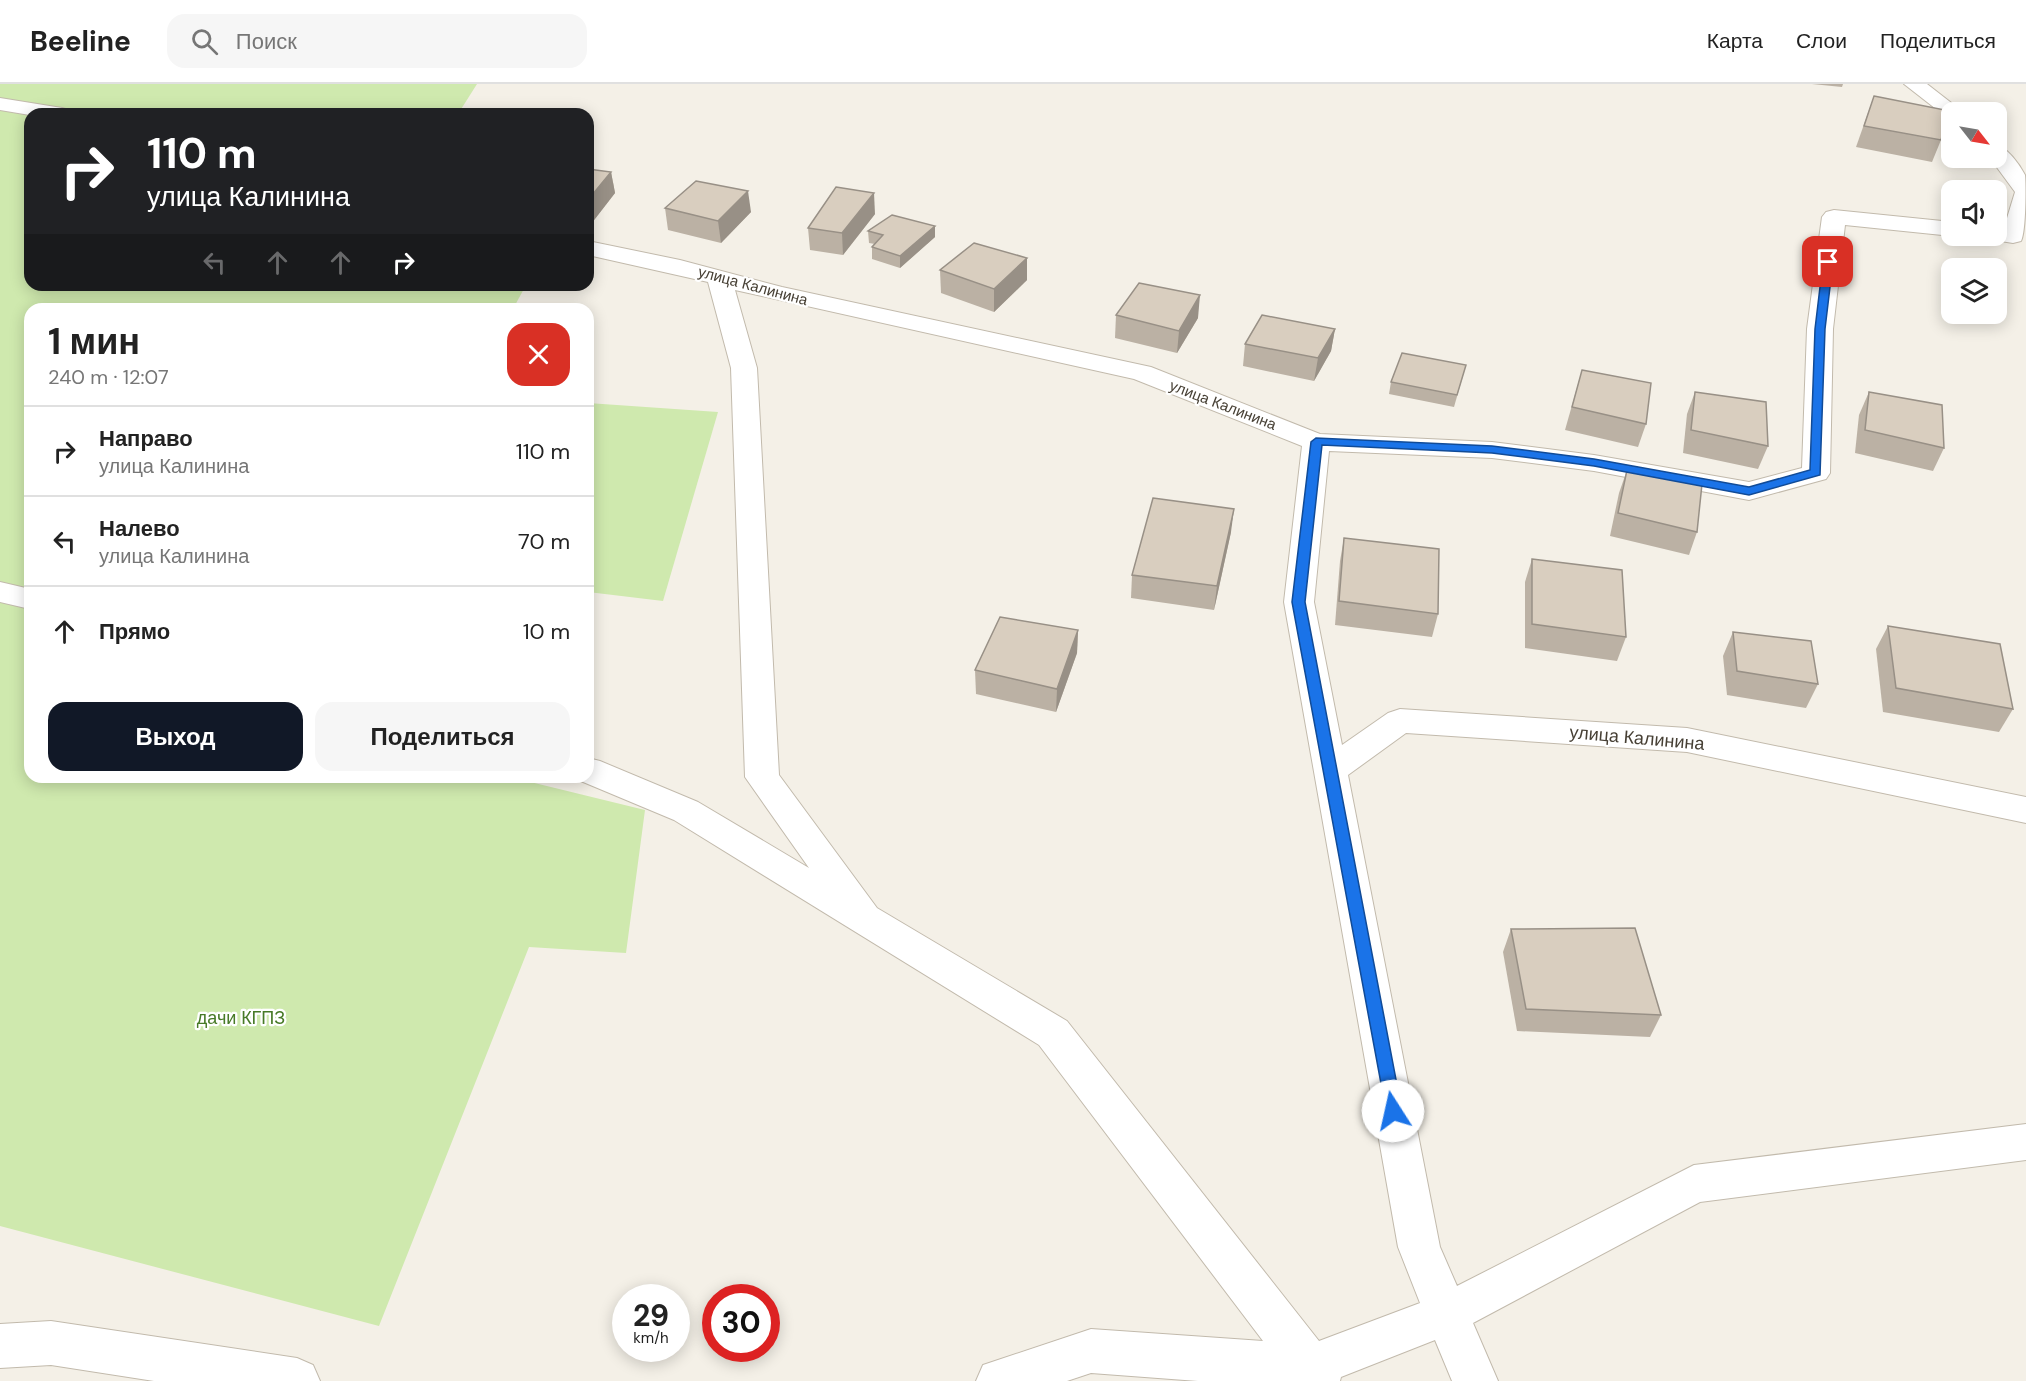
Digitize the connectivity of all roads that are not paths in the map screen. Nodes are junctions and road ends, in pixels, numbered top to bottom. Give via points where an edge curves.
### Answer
1 (1914, 84) edge
2 (0, 104) edge
3 (1941, 104) edge
4 (25, 108) edge
5 (2007, 166) edge
6 (2026, 192) edge
7 (1941, 229) edge
8 (2007, 235) edge
9 (594, 249) edge
10 (719, 278) junction
11 (1316, 442) junction
12 (0, 592) edge
13 (24, 598) edge
14 (1330, 771) junction
15 (594, 773) edge
16 (2026, 810) edge
17 (868, 922) junction
18 (2026, 1142) edge
19 (1447, 1314) junction
20 (0, 1346) edge
21 (1315, 1374) edge
22 (297, 1381) edge
23 (999, 1381) edge
24 (1475, 1381) edge

1 - 3 street
2 - 4 street
5 - 6 street
6 - 8 street via 2013,236
7 - 11 street, улица Калинина via 1834,217 1820,329 1816,472 1749,491 1594,463 1492,450
9 - 10 street, улица Калинина
10 - 11 street, улица Калинина via 1142,373
10 - 17 street via 744,368 762,777
11 - 14 street via 1299,602
12 - 13 street
14 - 16 street, улица Калинина via 1400,721 1687,740
14 - 19 street via 1419,1247
15 - 17 street via 686,811
17 - 21 street via 1053,1033
18 - 19 street via 1694,1184
19 - 21 street
19 - 24 street
20 - 22 street via 51,1343
21 - 23 street via 1091,1351

